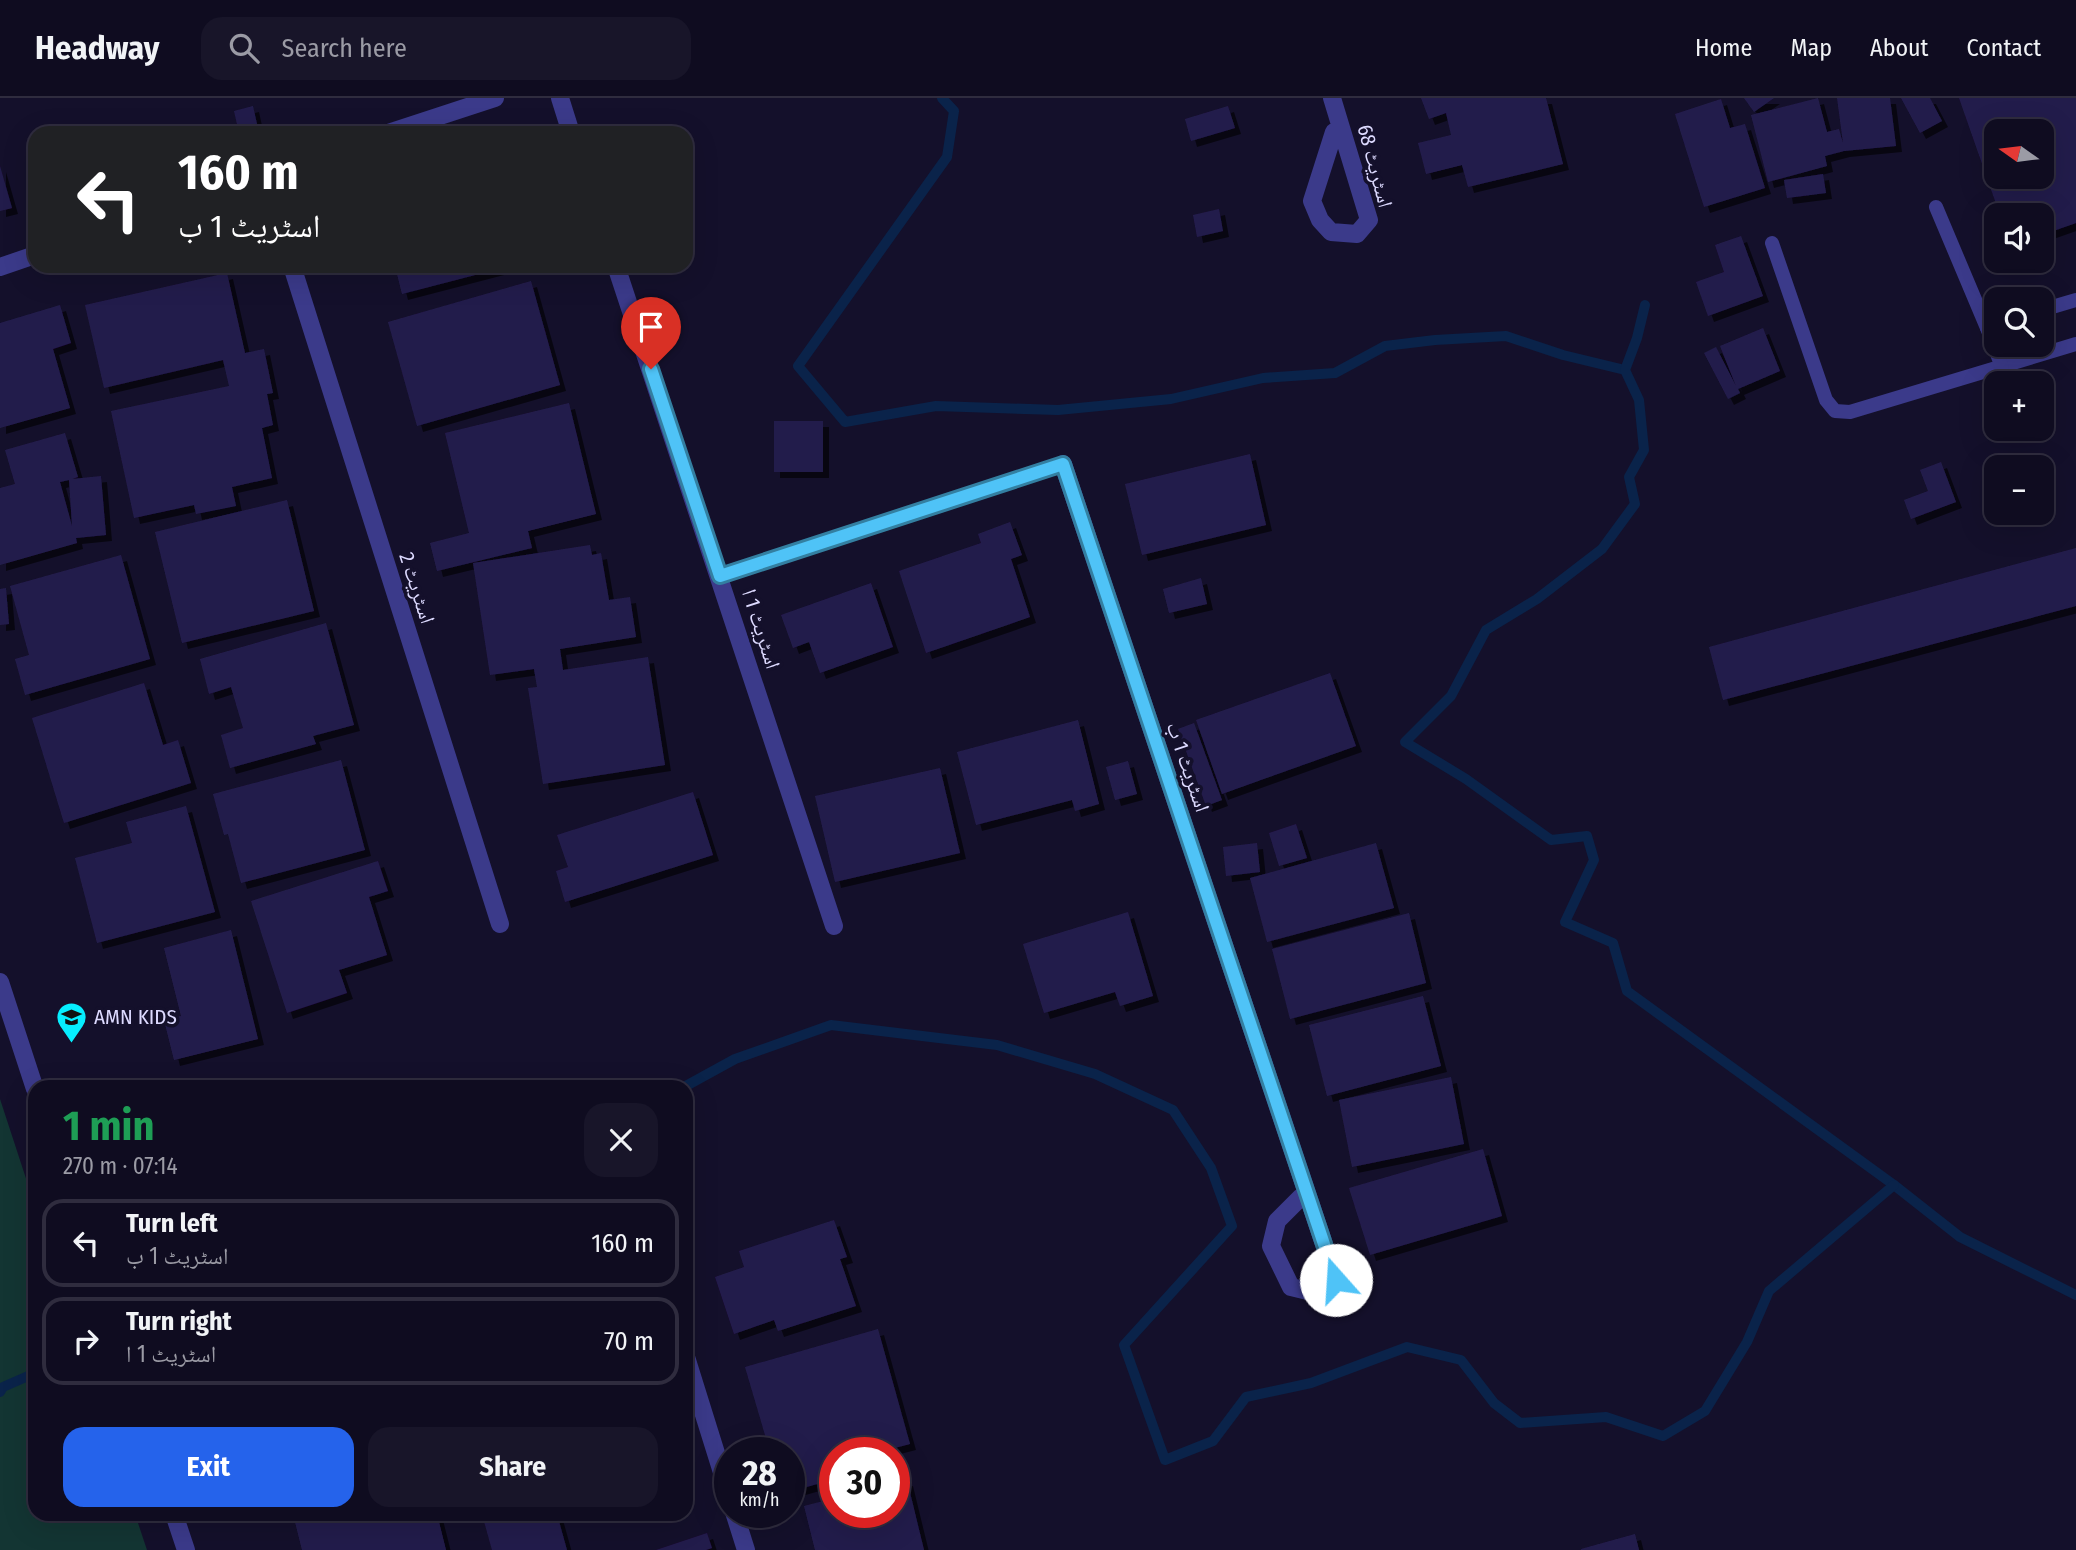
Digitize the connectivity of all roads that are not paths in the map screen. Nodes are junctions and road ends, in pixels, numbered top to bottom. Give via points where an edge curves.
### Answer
1 (495, 98) edge
2 (560, 98) edge
3 (1332, 98) edge
4 (409, 126) edge
5 (569, 126) edge
6 (1334, 132) dead end
7 (1936, 207) dead end
8 (1772, 243) dead end
9 (28, 257) edge
10 (0, 267) edge
11 (294, 273) edge
12 (618, 273) edge
13 (2076, 300) edge
14 (2054, 306) edge
15 (1984, 309) edge
16 (2076, 344) edge
17 (2000, 357) edge
18 (2002, 367) junction
19 (1063, 464) joint
20 (720, 576) junction
21 (500, 924) dead end
22 (834, 926) dead end
23 (0, 982) edge
24 (32, 1080) edge
25 (1301, 1197) dead end
26 (693, 1379) edge
27 (714, 1447) edge
28 (176, 1521) edge
29 (739, 1528) edge
30 (186, 1550) edge
31 (746, 1550) edge

1 - 4 street
2 - 5 street
3 - 6 street, اسٹریٹ 68 via 1369,220 1357,234 1331,232 1312,201
7 - 15 lane
8 - 18 lane via 1826,400 1835,411 1850,412
9 - 10 street
11 - 21 street, اسٹریٹ 2
12 - 20 street, اسٹریٹ 1 ا
13 - 14 lane
16 - 18 lane
17 - 18 lane
19 - 20 lane, اسٹریٹ 1 ب
19 - 25 street, اسٹریٹ 1 ب via 1336,1280 1316,1293 1291,1287 1271,1246 1277,1222
20 - 22 street, اسٹریٹ 1 ا
23 - 24 street
26 - 27 street
28 - 30 street
29 - 31 street

